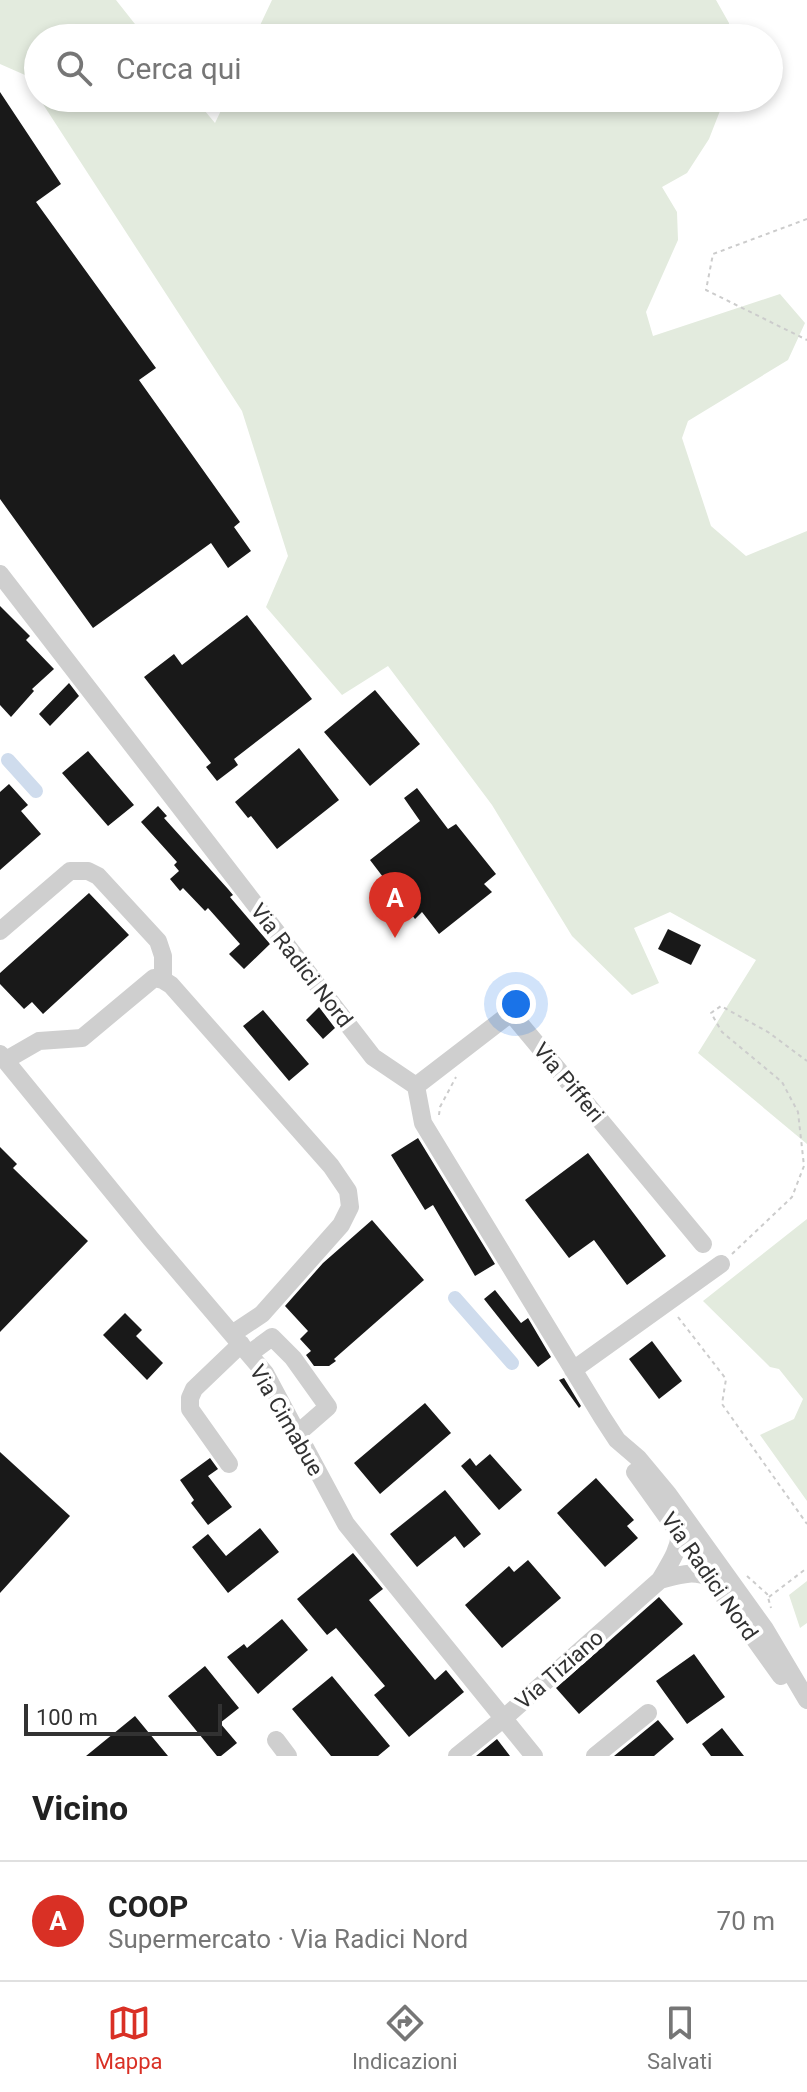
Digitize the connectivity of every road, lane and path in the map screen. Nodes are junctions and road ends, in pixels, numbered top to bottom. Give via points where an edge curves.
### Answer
1 (807, 219) edge
2 (807, 340) edge
3 (0, 574) edge
4 (0, 931) edge
5 (163, 980) junction
6 (3, 1057) edge
7 (807, 1061) edge
8 (416, 1086) junction
9 (703, 1244) dead end
10 (721, 1264) joint
11 (667, 1303) junction
12 (240, 1344) junction
13 (573, 1370) junction
14 (297, 1434) junction
15 (624, 1446) junction
16 (229, 1464) dead end
17 (649, 1470) junction
18 (650, 1492) junction
19 (807, 1524) edge
20 (680, 1534) junction
21 (807, 1568) edge
22 (712, 1579) junction
23 (660, 1580) junction
24 (768, 1598) dead end
25 (807, 1700) edge
26 (807, 1711) edge
27 (648, 1713) dead end
28 (504, 1718) junction
29 (276, 1740) dead end
30 (288, 1756) edge
31 (457, 1756) edge
32 (534, 1756) edge
33 (595, 1756) edge

1 - 2 path via 713,254 706,290
3 - 8 street, Via Radici Nord via 373,1057
4 - 5 street via 70,871 88,871 158,941
5 - 6 street via 154,978 82,1038 39,1041
5 - 12 street via 348,1191 350,1207 336,1233
6 - 12 street, Via Cimabue
7 - 10 path via 721,1006 711,1013 722,1032 782,1082 798,1112 804,1166 792,1197
8 - 9 street, Via Pifferi via 511,1013
8 - 13 street, Via Radici Nord via 423,1123
10 - 11 street
11 - 13 street
11 - 19 path via 726,1379 722,1404
12 - 14 street, Via Cimabue via 265,1373
12 - 14 street via 272,1337 328,1407
12 - 16 street via 190,1398 190,1409
13 - 15 street, Via Radici Nord
14 - 28 street, Via Cimabue via 346,1524
15 - 17 street, Via Radici Nord
15 - 17 street via 654,1452
15 - 18 street, Via Radici Nord via 617,1447
17 - 18 street
17 - 25 street, Via Radici Nord via 765,1629
18 - 20 street, Via Radici Nord
20 - 22 street, Via Radici Nord
20 - 23 street via 673,1561
21 - 24 path
22 - 23 street via 692,1573
22 - 26 street, Via Radici Nord
23 - 28 street, Via Tiziano
27 - 33 street
28 - 31 street, Via Tiziano
28 - 32 street, Via Cimabue
29 - 30 street

